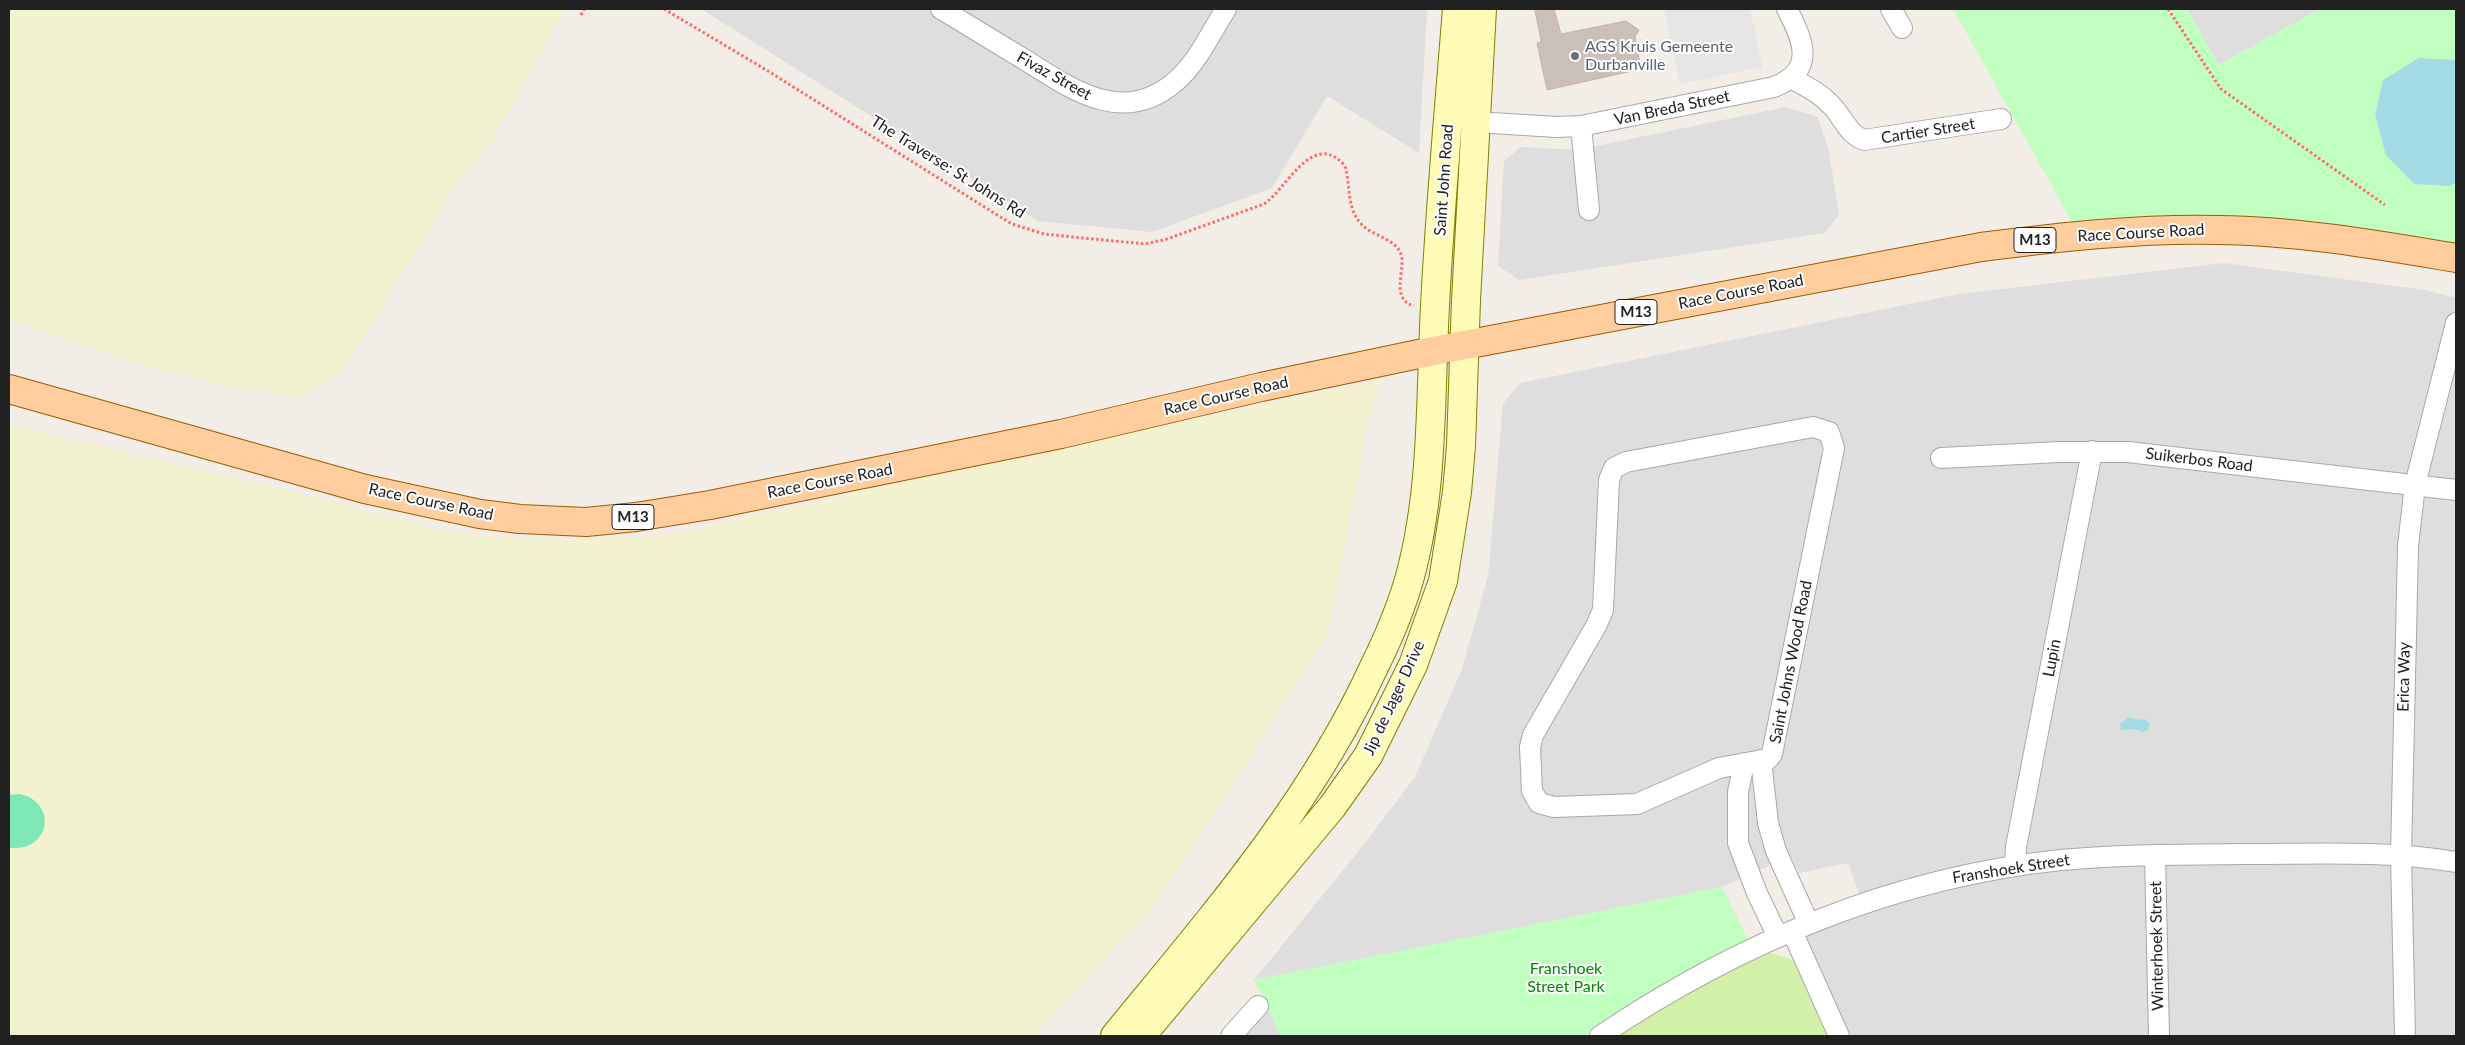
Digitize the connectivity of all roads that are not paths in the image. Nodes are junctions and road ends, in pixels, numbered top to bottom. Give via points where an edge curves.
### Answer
1 (941, 9) edge
2 (1226, 9) edge
3 (1457, 9) edge
4 (1482, 9) edge
5 (1786, 9) edge
6 (1891, 9) edge
7 (1902, 28) dead end
8 (1791, 78) junction
9 (2001, 119) dead end
10 (1475, 122) junction
11 (1581, 126) junction
12 (1589, 210) dead end
13 (2456, 258) edge
14 (2456, 323) edge
15 (1464, 345) junction
16 (1433, 351) junction
17 (9, 389) edge
18 (2092, 451) junction
19 (1942, 458) dead end
20 (2415, 485) junction
21 (2456, 490) edge
22 (1753, 761) junction
23 (2155, 855) junction
24 (2401, 855) junction
25 (2456, 862) edge
26 (2015, 866) junction
27 (1793, 930) junction
28 (1258, 1006) dead end
29 (1115, 1036) edge
30 (1141, 1036) edge
31 (1231, 1036) edge
32 (1600, 1036) edge
33 (1839, 1036) edge
34 (2158, 1036) edge
35 (2404, 1036) edge

1 - 2 street, Fivaz Street via 1076,92 1115,102 1155,95 1176,81 1193,61
3 - 16 main road, Saint John Road
4 - 10 main road, Saint John Road
5 - 8 street via 1803,44 1799,66
6 - 7 street
8 - 9 street, Cartier Street via 1832,105 1852,134 1864,140
8 - 11 street, Van Breda Street via 1774,87
10 - 11 street, Van Breda Street via 1557,128
10 - 15 main road, Saint John Road
11 - 12 street
13 - 15 main road, Race Course Road / M13 via 2376,245 2220,230 2054,237 1981,247
14 - 20 street, Erica Way
15 - 16 main road, Race Course Road / M13
15 - 30 main road, Jip de Jager Drive via 1457,483 1443,581 1413,665 1368,756 1332,807
16 - 17 main road, Race Course Road / M13 via 1061,434 710,505 586,522 520,519 420,502
16 - 29 main road, Jip de Jager Drive via 1424,514 1408,582 1383,649 1355,710 1302,798 1228,898
18 - 19 street, Suikerbos Road
18 - 20 street, Suikerbos Road via 2128,452
18 - 26 street, Lupin
20 - 21 street, Suikerbos Road
20 - 24 street, Erica Way via 2408,546 2404,644
22 - 22 street, Saint Johns Wood Road via 1768,759 1774,748 1834,448 1830,432 1822,428 1626,462 1614,468 1609,480 1603,610 1535,729 1530,747 1533,796 1539,803 1554,808 1636,804 1719,768
22 - 27 street
22 - 27 street via 1738,792 1738,843 1757,893
23 - 24 street, Franshoek Street
23 - 26 street, Franshoek Street
23 - 34 street, Winterhoek Street
24 - 25 street, Franshoek Street
24 - 35 street, Erica Way
26 - 27 street, Franshoek Street via 1899,892
27 - 32 street, Franshoek Street via 1687,981
27 - 33 street
28 - 31 street

